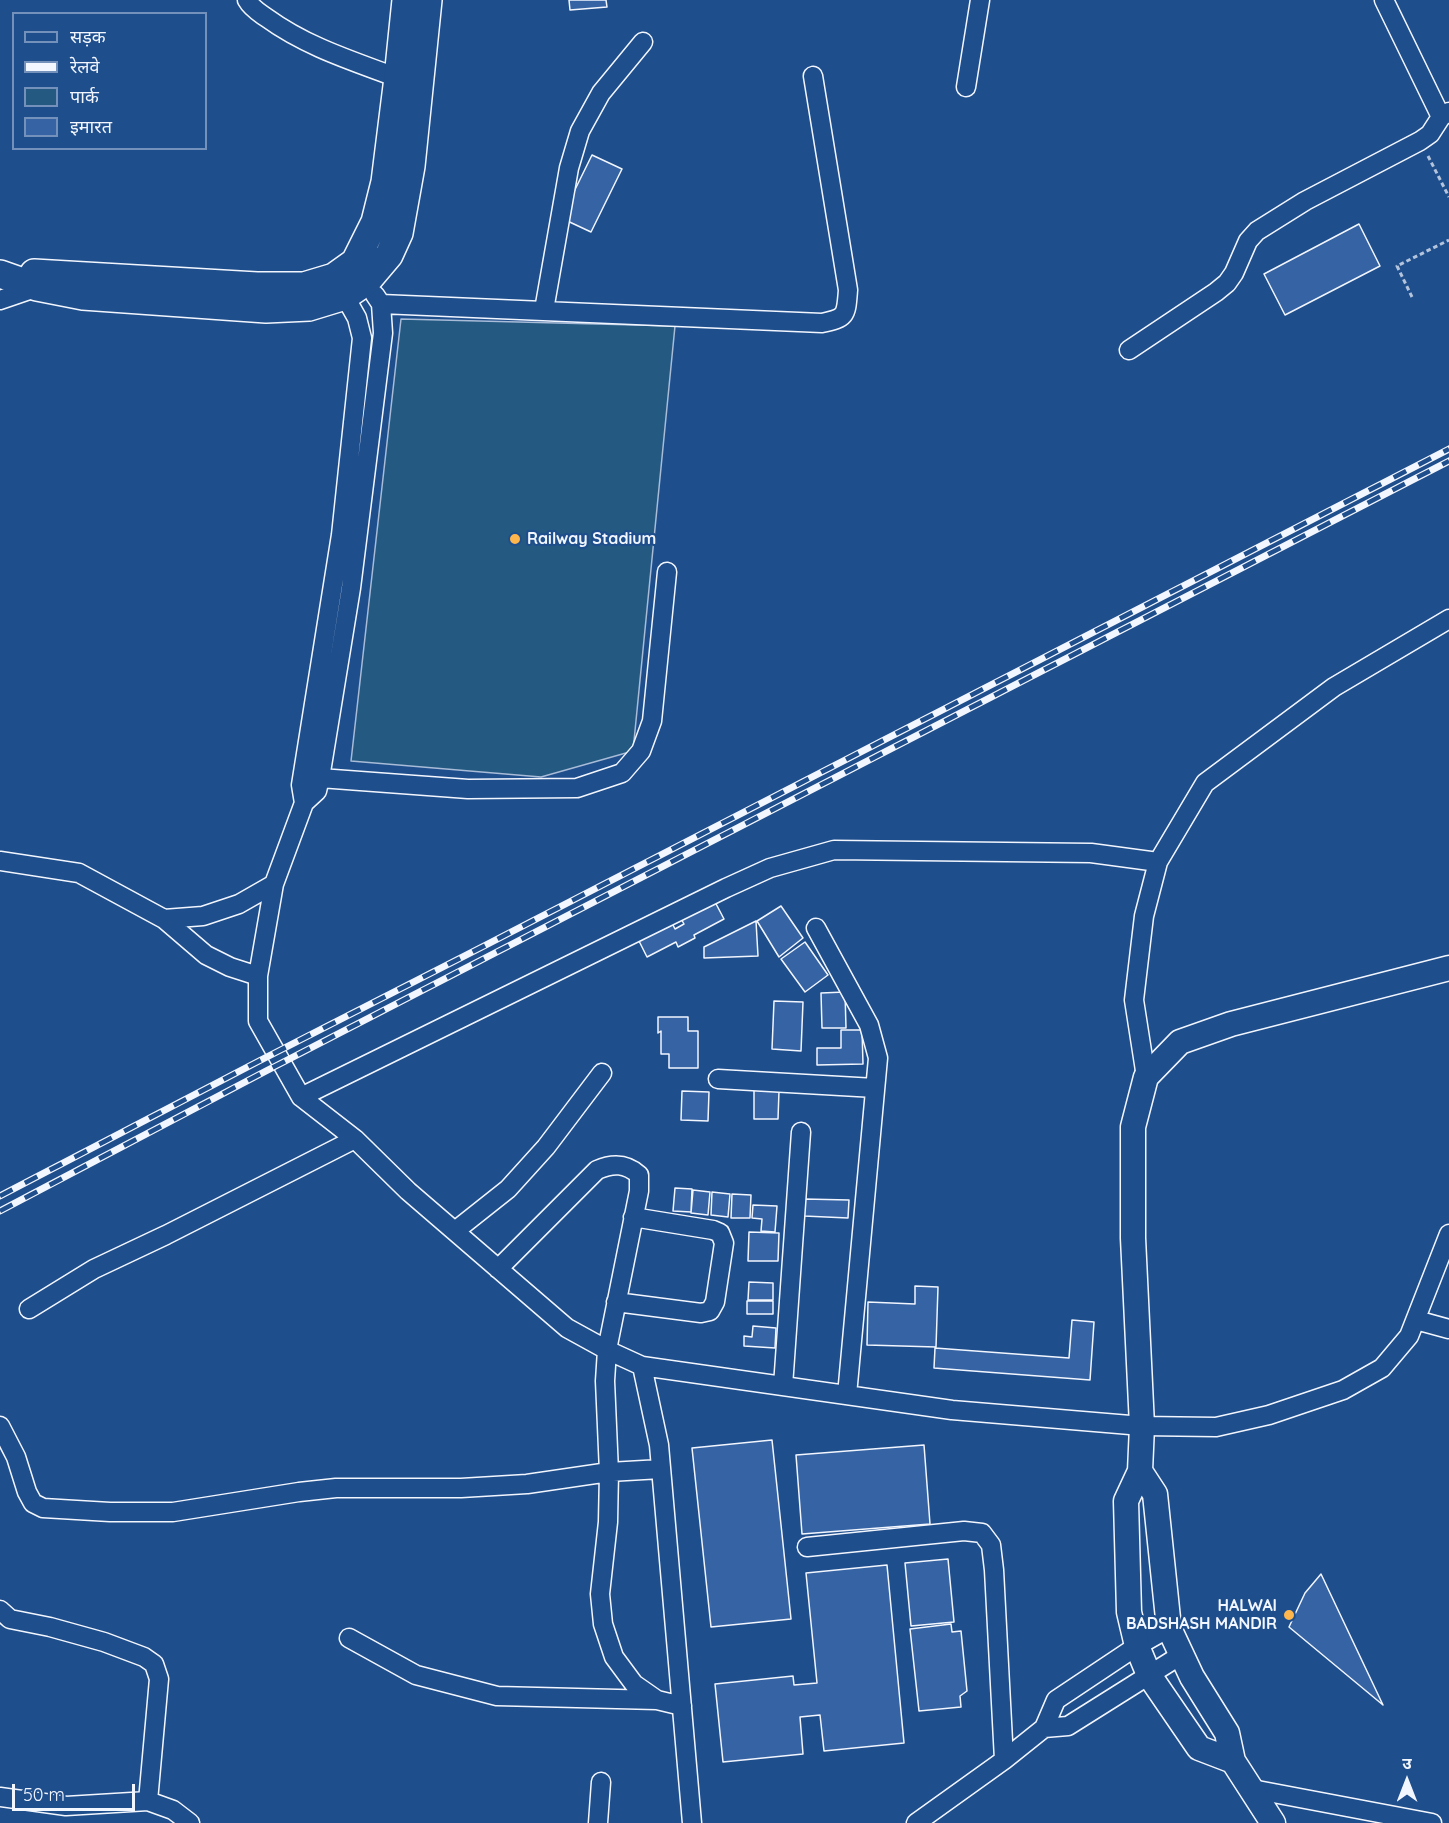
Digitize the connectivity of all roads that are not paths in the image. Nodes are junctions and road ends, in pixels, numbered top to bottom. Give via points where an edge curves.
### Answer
1 (247, 0) edge
2 (406, 0) edge
3 (428, 0) edge
4 (980, 0) edge
5 (1384, 0) edge
6 (643, 42) dead end
7 (813, 76) dead end
8 (398, 78) junction
9 (966, 87) dead end
10 (1445, 115) edge
11 (0, 273) edge
12 (350, 279) junction
13 (43, 280) junction
14 (0, 300) edge
15 (381, 304) junction
16 (544, 310) junction
17 (1129, 350) dead end
18 (667, 572) dead end
19 (1449, 619) edge
20 (320, 778) junction
21 (304, 803) junction
22 (0, 861) edge
23 (1158, 862) junction
24 (274, 884) junction
25 (164, 920) junction
26 (816, 928) dead end
27 (1449, 968) edge
28 (258, 976) junction
29 (602, 1073) dead end
30 (1146, 1077) junction
31 (718, 1079) dead end
32 (875, 1088) junction
33 (301, 1097) junction
34 (801, 1132) dead end
35 (355, 1139) junction
36 (633, 1217) junction
37 (455, 1231) junction
38 (1449, 1234) edge
39 (498, 1269) junction
40 (616, 1302) junction
41 (29, 1309) dead end
42 (1416, 1320) junction
43 (1449, 1329) edge
44 (607, 1350) junction
45 (642, 1366) junction
46 (783, 1386) junction
47 (847, 1395) junction
48 (0, 1426) edge
49 (1142, 1426) junction
50 (661, 1469) junction
51 (1140, 1471) junction
52 (609, 1472) junction
53 (807, 1547) dead end
54 (0, 1610) edge
55 (1169, 1628) junction
56 (349, 1638) dead end
57 (1137, 1646) junction
58 (1181, 1655) junction
59 (1149, 1675) junction
60 (657, 1700) junction
61 (682, 1706) junction
62 (1044, 1728) junction
63 (1004, 1760) junction
64 (1233, 1761) junction
65 (602, 1782) dead end
66 (1252, 1789) junction
67 (0, 1797) edge
68 (148, 1801) junction
69 (190, 1823) edge
70 (598, 1823) edge
71 (692, 1823) edge
72 (916, 1823) edge
73 (1273, 1823) edge
74 (1432, 1823) edge

1 - 8 street via 250,6 313,46
2 - 8 highway
3 - 12 highway via 411,166 399,233 389,255
4 - 9 street
5 - 10 street
6 - 16 street via 602,93 580,131 568,168
7 - 16 street via 848,290 846,310 838,320 822,323
8 - 12 highway via 385,182 375,222
10 - 17 street via 1420,141 1305,201 1257,231 1227,283
11 - 13 highway
12 - 13 highway via 304,286
12 - 15 street
12 - 21 street via 362,338 341,535 301,785
13 - 14 street
15 - 16 street
15 - 20 street via 382,333 368,456
18 - 20 street via 652,721 641,751 622,773 577,788 468,789
19 - 23 street via 1334,687 1205,783
20 - 21 street via 317,791
21 - 24 street
22 - 25 street via 79,873
23 - 30 street via 1144,916 1134,1000
23 - 33 street via 1091,853 834,850 770,868 726,888
24 - 25 street via 239,904 203,916
24 - 28 street
25 - 28 street via 206,955
26 - 32 street via 869,1024 878,1058
27 - 30 main road via 1231,1024 1180,1042
28 - 33 street via 258,1021
29 - 37 street via 546,1147 508,1189
30 - 49 main road via 1133,1127 1133,1238
31 - 32 street
32 - 47 street
33 - 35 street
34 - 46 street
35 - 37 street
35 - 41 street via 93,1269
36 - 39 street via 639,1175 629,1167 610,1165 597,1170
36 - 40 street
36 - 40 street via 720,1233 724,1243 715,1302 710,1311 701,1313
37 - 39 street
38 - 42 street
39 - 44 street via 567,1328
40 - 44 street
42 - 43 street
42 - 49 street via 1409,1336 1382,1368 1343,1390 1216,1428
44 - 45 street
44 - 52 street
45 - 46 street
45 - 50 street
46 - 47 street
47 - 49 street via 952,1410
48 - 52 street via 16,1457 27,1492 33,1503 43,1508 173,1512 336,1488 461,1488 527,1484
49 - 51 main road
50 - 52 street
50 - 61 street
51 - 55 main road via 1155,1494
51 - 57 main road via 1126,1501 1129,1612
52 - 60 street via 600,1594 603,1624 614,1657 634,1684
53 - 63 street via 964,1531 982,1533 991,1545 994,1570
54 - 68 street via 10,1618 104,1642 154,1664 159,1679
55 - 57 street
55 - 58 main road
56 - 60 street via 416,1675 497,1696
57 - 59 main road
57 - 62 street via 1056,1700
58 - 59 street
58 - 64 main road via 1227,1733
59 - 62 street via 1068,1726
59 - 64 main road via 1199,1748
60 - 61 street
61 - 71 street
62 - 63 street
63 - 72 street
64 - 66 main road
65 - 70 street
66 - 73 main road
66 - 74 street
67 - 68 street via 66,1806
68 - 69 street via 174,1810

